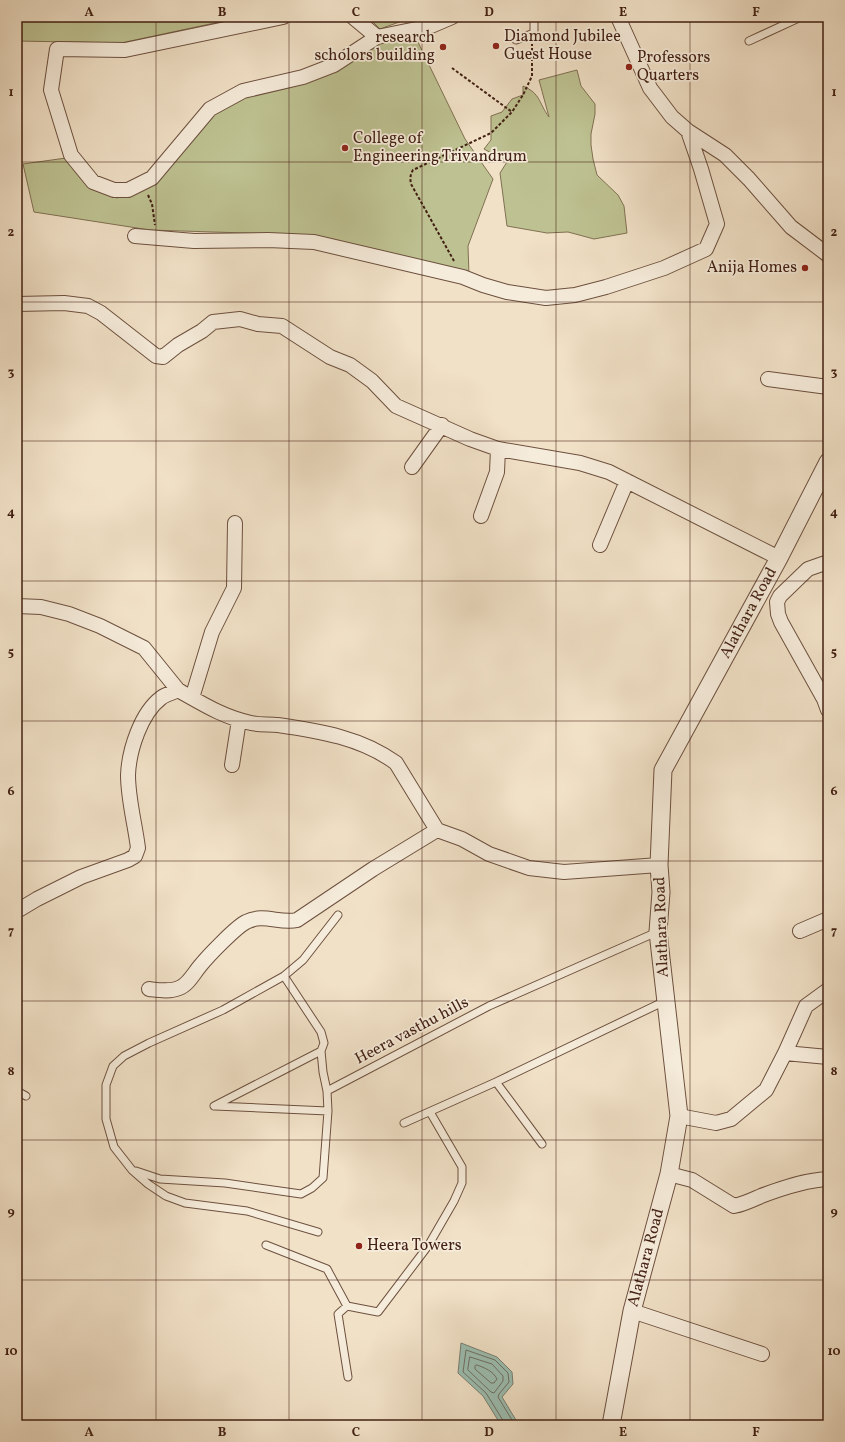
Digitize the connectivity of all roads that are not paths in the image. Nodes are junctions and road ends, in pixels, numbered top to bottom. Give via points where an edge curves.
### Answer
1 (283, 17) edge
2 (353, 17) edge
3 (452, 17) edge
4 (534, 17) edge
5 (618, 17) edge
6 (801, 17) edge
7 (269, 19) edge
8 (377, 37) junction
9 (516, 40) dead end
10 (749, 41) dead end
11 (688, 131) junction
12 (135, 236) dead end
13 (828, 255) edge
14 (17, 304) edge
15 (768, 379) dead end
16 (828, 387) edge
17 (442, 425) junction
18 (498, 449) junction
19 (828, 462) edge
20 (412, 467) dead end
21 (627, 481) junction
22 (481, 516) dead end
23 (235, 523) dead end
24 (600, 545) dead end
25 (779, 558) junction
26 (828, 562) edge
27 (17, 606) edge
28 (178, 690) junction
29 (192, 698) junction
30 (828, 710) edge
31 (240, 720) junction
32 (232, 765) dead end
33 (436, 830) junction
34 (659, 865) junction
35 (17, 911) edge
36 (338, 915) dead end
37 (828, 919) edge
38 (800, 931) dead end
39 (658, 932) junction
40 (284, 976) junction
41 (149, 990) dead end
42 (828, 990) edge
43 (666, 1001) junction
44 (321, 1051) junction
45 (785, 1053) junction
46 (828, 1057) edge
47 (496, 1082) junction
48 (17, 1091) edge
49 (327, 1091) junction
50 (26, 1096) dead end
51 (328, 1110) junction
52 (430, 1112) junction
53 (678, 1116) junction
54 (404, 1123) dead end
55 (542, 1144) dead end
56 (132, 1170) junction
57 (669, 1174) junction
58 (828, 1179) edge
59 (318, 1232) dead end
60 (266, 1245) dead end
61 (347, 1306) junction
62 (632, 1311) junction
63 (762, 1354) dead end
64 (348, 1377) dead end
65 (611, 1425) edge

1 - 7 street
2 - 8 street
3 - 8 street via 431,26
4 - 9 lane via 534,33
5 - 11 street via 650,88 672,117
6 - 10 lane
7 - 8 street via 125,50 57,49 52,90 71,155 93,182 114,190 128,190 152,178 210,109 243,91 303,77 334,65
11 - 12 street via 717,224 706,249 664,268 575,295 546,298 507,292 462,277 314,242 194,241
11 - 13 street via 725,156 791,227
14 - 17 street via 64,303 88,306 101,313 156,356 163,357 213,322 240,319 282,326 330,357 350,365 372,381 396,406
15 - 16 street
17 - 18 street
17 - 20 street
18 - 21 street via 580,463
18 - 22 street via 497,472
19 - 25 street, Alathara Road
21 - 24 street
21 - 25 street
23 - 29 street via 234,588 212,632
25 - 34 street, Alathara Road via 663,770
26 - 30 street via 808,569 777,602 781,622
27 - 28 street via 41,607 69,614 144,648
28 - 29 street
28 - 35 street via 162,697 151,708 133,745 128,774 138,848 135,856 81,877
29 - 31 street via 223,715
31 - 32 street
31 - 33 street via 332,734 365,745 387,756 396,763
33 - 34 street via 489,854 529,868 564,872
33 - 41 street via 297,920 284,922 256,918 242,924 201,964 181,988
34 - 39 street, Alathara Road via 661,892
36 - 40 lane via 303,960
37 - 38 street
39 - 43 street, Alathara Road
39 - 49 lane, Heera vasthu hills via 489,1006
40 - 44 lane via 321,1032 324,1043
40 - 56 lane via 223,1010 124,1056 113,1066 106,1085 106,1119 114,1147
42 - 45 street via 806,1006
43 - 47 lane
43 - 53 street, Alathara Road
44 - 49 lane
44 - 51 lane via 214,1106
45 - 46 street
45 - 53 street via 766,1090 731,1119 716,1123
47 - 52 lane
47 - 55 lane
48 - 50 lane
49 - 51 lane
51 - 56 lane via 323,1178 301,1194 226,1183 160,1179
52 - 54 lane
52 - 61 lane via 462,1167 462,1183 454,1202 428,1246 378,1312
53 - 57 street, Alathara Road
56 - 59 lane via 166,1196 185,1203 247,1211
57 - 58 street via 692,1180 734,1206 781,1189
57 - 62 street, Alathara Road
60 - 61 lane via 327,1269
61 - 64 lane via 338,1314
62 - 63 street
62 - 65 street, Alathara Road

